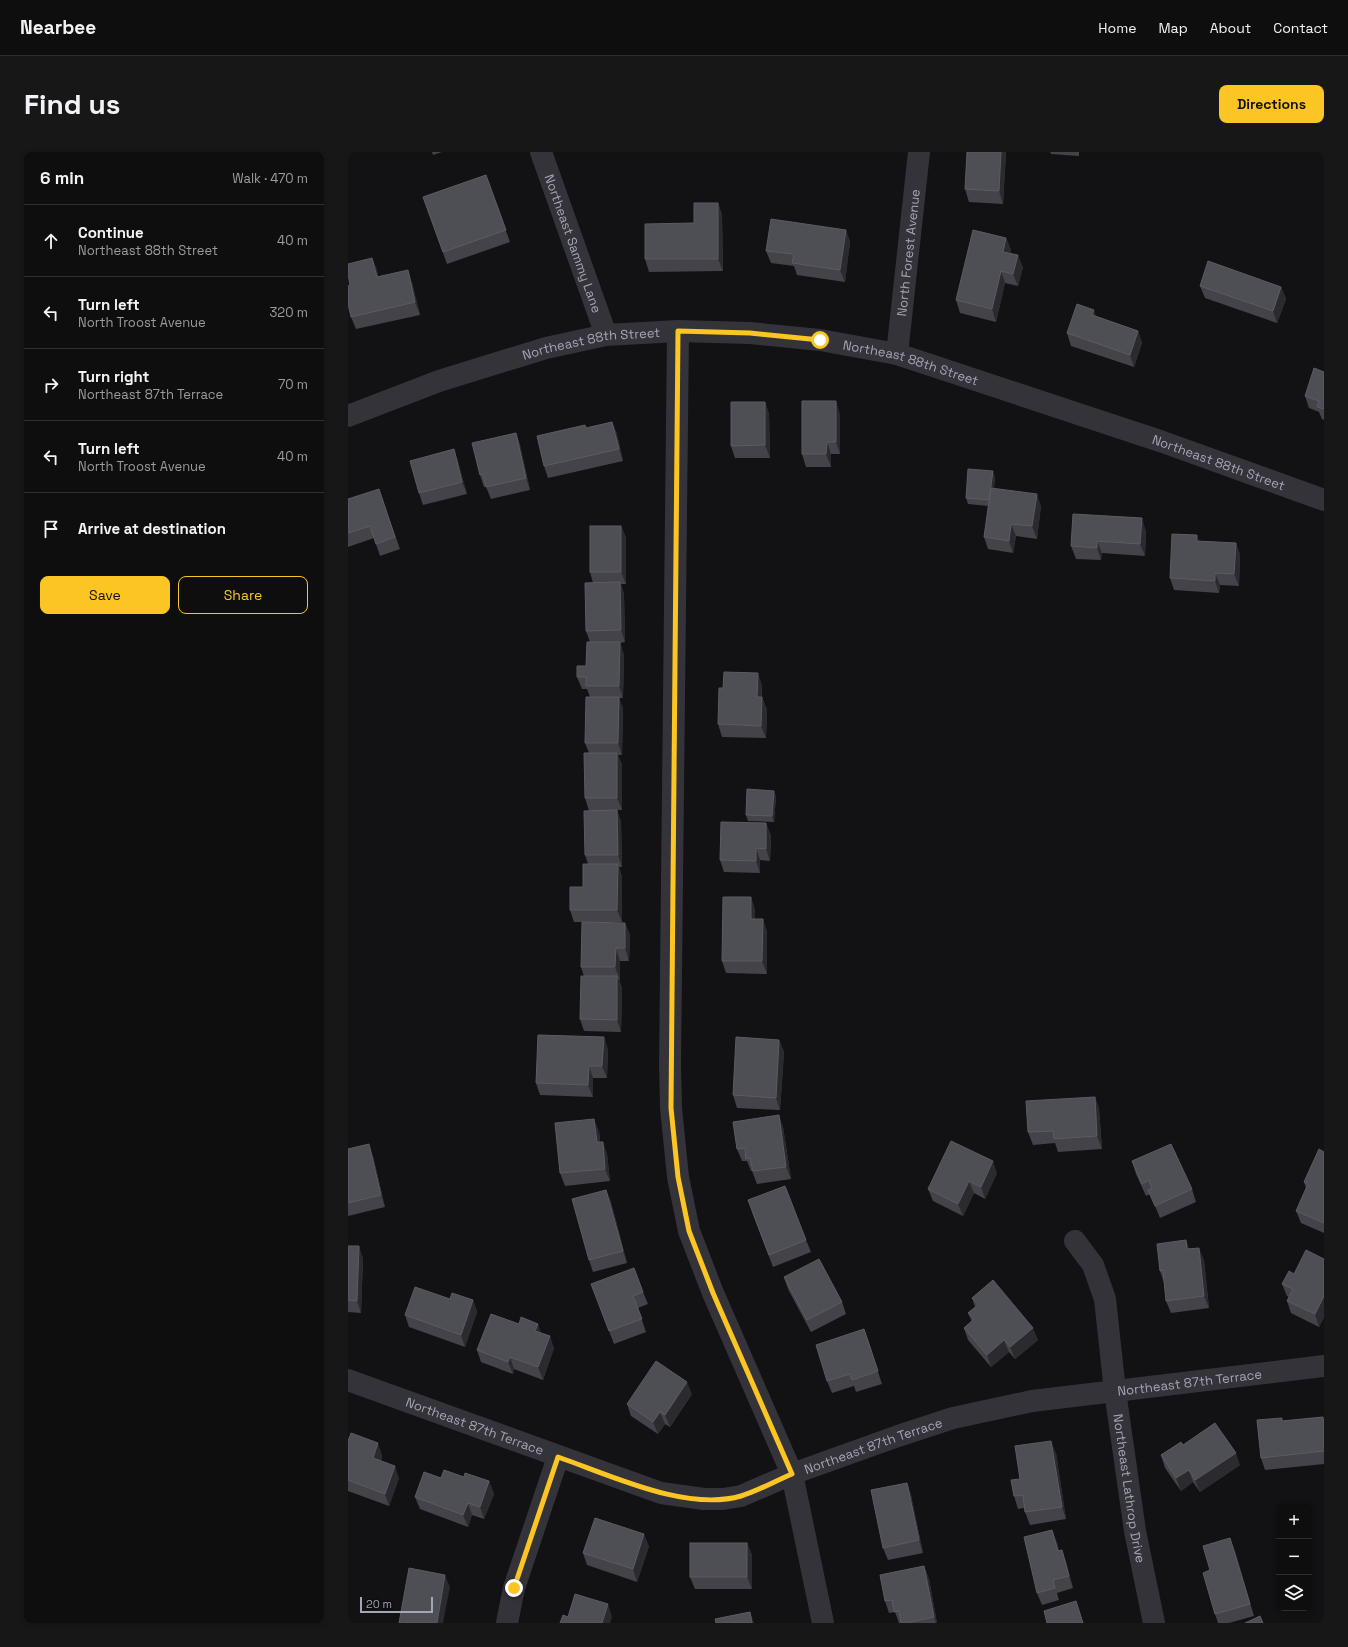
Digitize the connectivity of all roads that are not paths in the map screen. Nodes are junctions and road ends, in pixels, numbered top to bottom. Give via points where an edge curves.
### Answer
1 (541, 152) edge
2 (918, 152) edge
3 (678, 331) junction
4 (606, 335) junction
5 (897, 354) junction
6 (348, 416) edge
7 (1324, 500) edge
8 (1075, 1241) dead end
9 (1324, 1366) edge
10 (348, 1380) edge
11 (1115, 1390) junction
12 (558, 1457) junction
13 (792, 1474) junction
14 (507, 1623) edge
15 (822, 1623) edge
16 (1154, 1623) edge

1 - 4 street, Northeast Sammy Lane
2 - 5 street, North Forest Avenue
3 - 4 street, Northeast 88th Street
3 - 5 street, Northeast 88th Street via 750,333
3 - 13 street via 670,1057 672,1124 678,1177 689,1231 713,1293
4 - 6 street, Northeast 88th Street via 546,348 438,381
5 - 7 street, Northeast 88th Street via 1163,442
8 - 11 street, Northeast Lathrop Drive via 1093,1265 1105,1298
9 - 11 street, Northeast 87th Terrace
10 - 12 street, Northeast 87th Terrace
11 - 13 street, Northeast 87th Terrace via 1032,1401 953,1418
11 - 16 street, Northeast Lathrop Drive via 1135,1531
12 - 13 street, Northeast 87th Terrace via 661,1493 704,1499 741,1496
12 - 14 street via 514,1588
13 - 15 street

